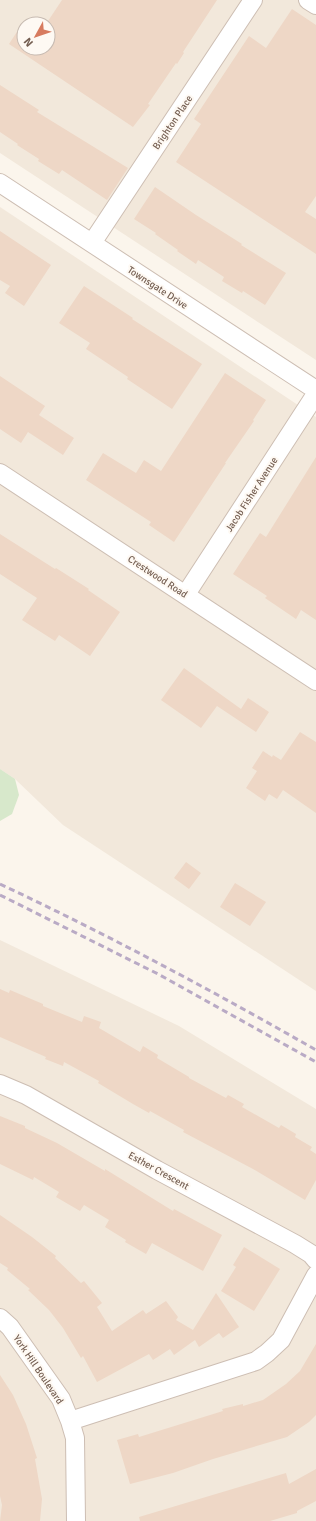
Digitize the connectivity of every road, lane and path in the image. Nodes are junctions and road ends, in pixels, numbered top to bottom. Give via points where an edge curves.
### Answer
1 (253, 0) edge
2 (308, 0) edge
3 (316, 5) edge
4 (0, 183) edge
5 (92, 243) junction
6 (316, 390) edge
7 (316, 394) edge
8 (0, 473) edge
9 (186, 594) junction
10 (316, 681) edge
11 (0, 1084) edge
12 (316, 1260) edge
13 (316, 1275) edge
14 (0, 1318) edge
15 (70, 1420) junction
16 (76, 1521) edge

1 - 5 street, Brighton Place
2 - 3 street
4 - 5 street, Townsgate Drive
5 - 6 street, Townsgate Drive
7 - 9 street, Jacob Fisher Avenue
8 - 9 street, Crestwood Road
9 - 10 street, Crestwood Road
11 - 12 street, Esther Crescent via 26,1095 157,1170 295,1244
13 - 15 street via 280,1340 256,1361
14 - 15 street, York Hill Boulevard via 10,1327 61,1399
15 - 16 street, York Hill Boulevard via 75,1438

